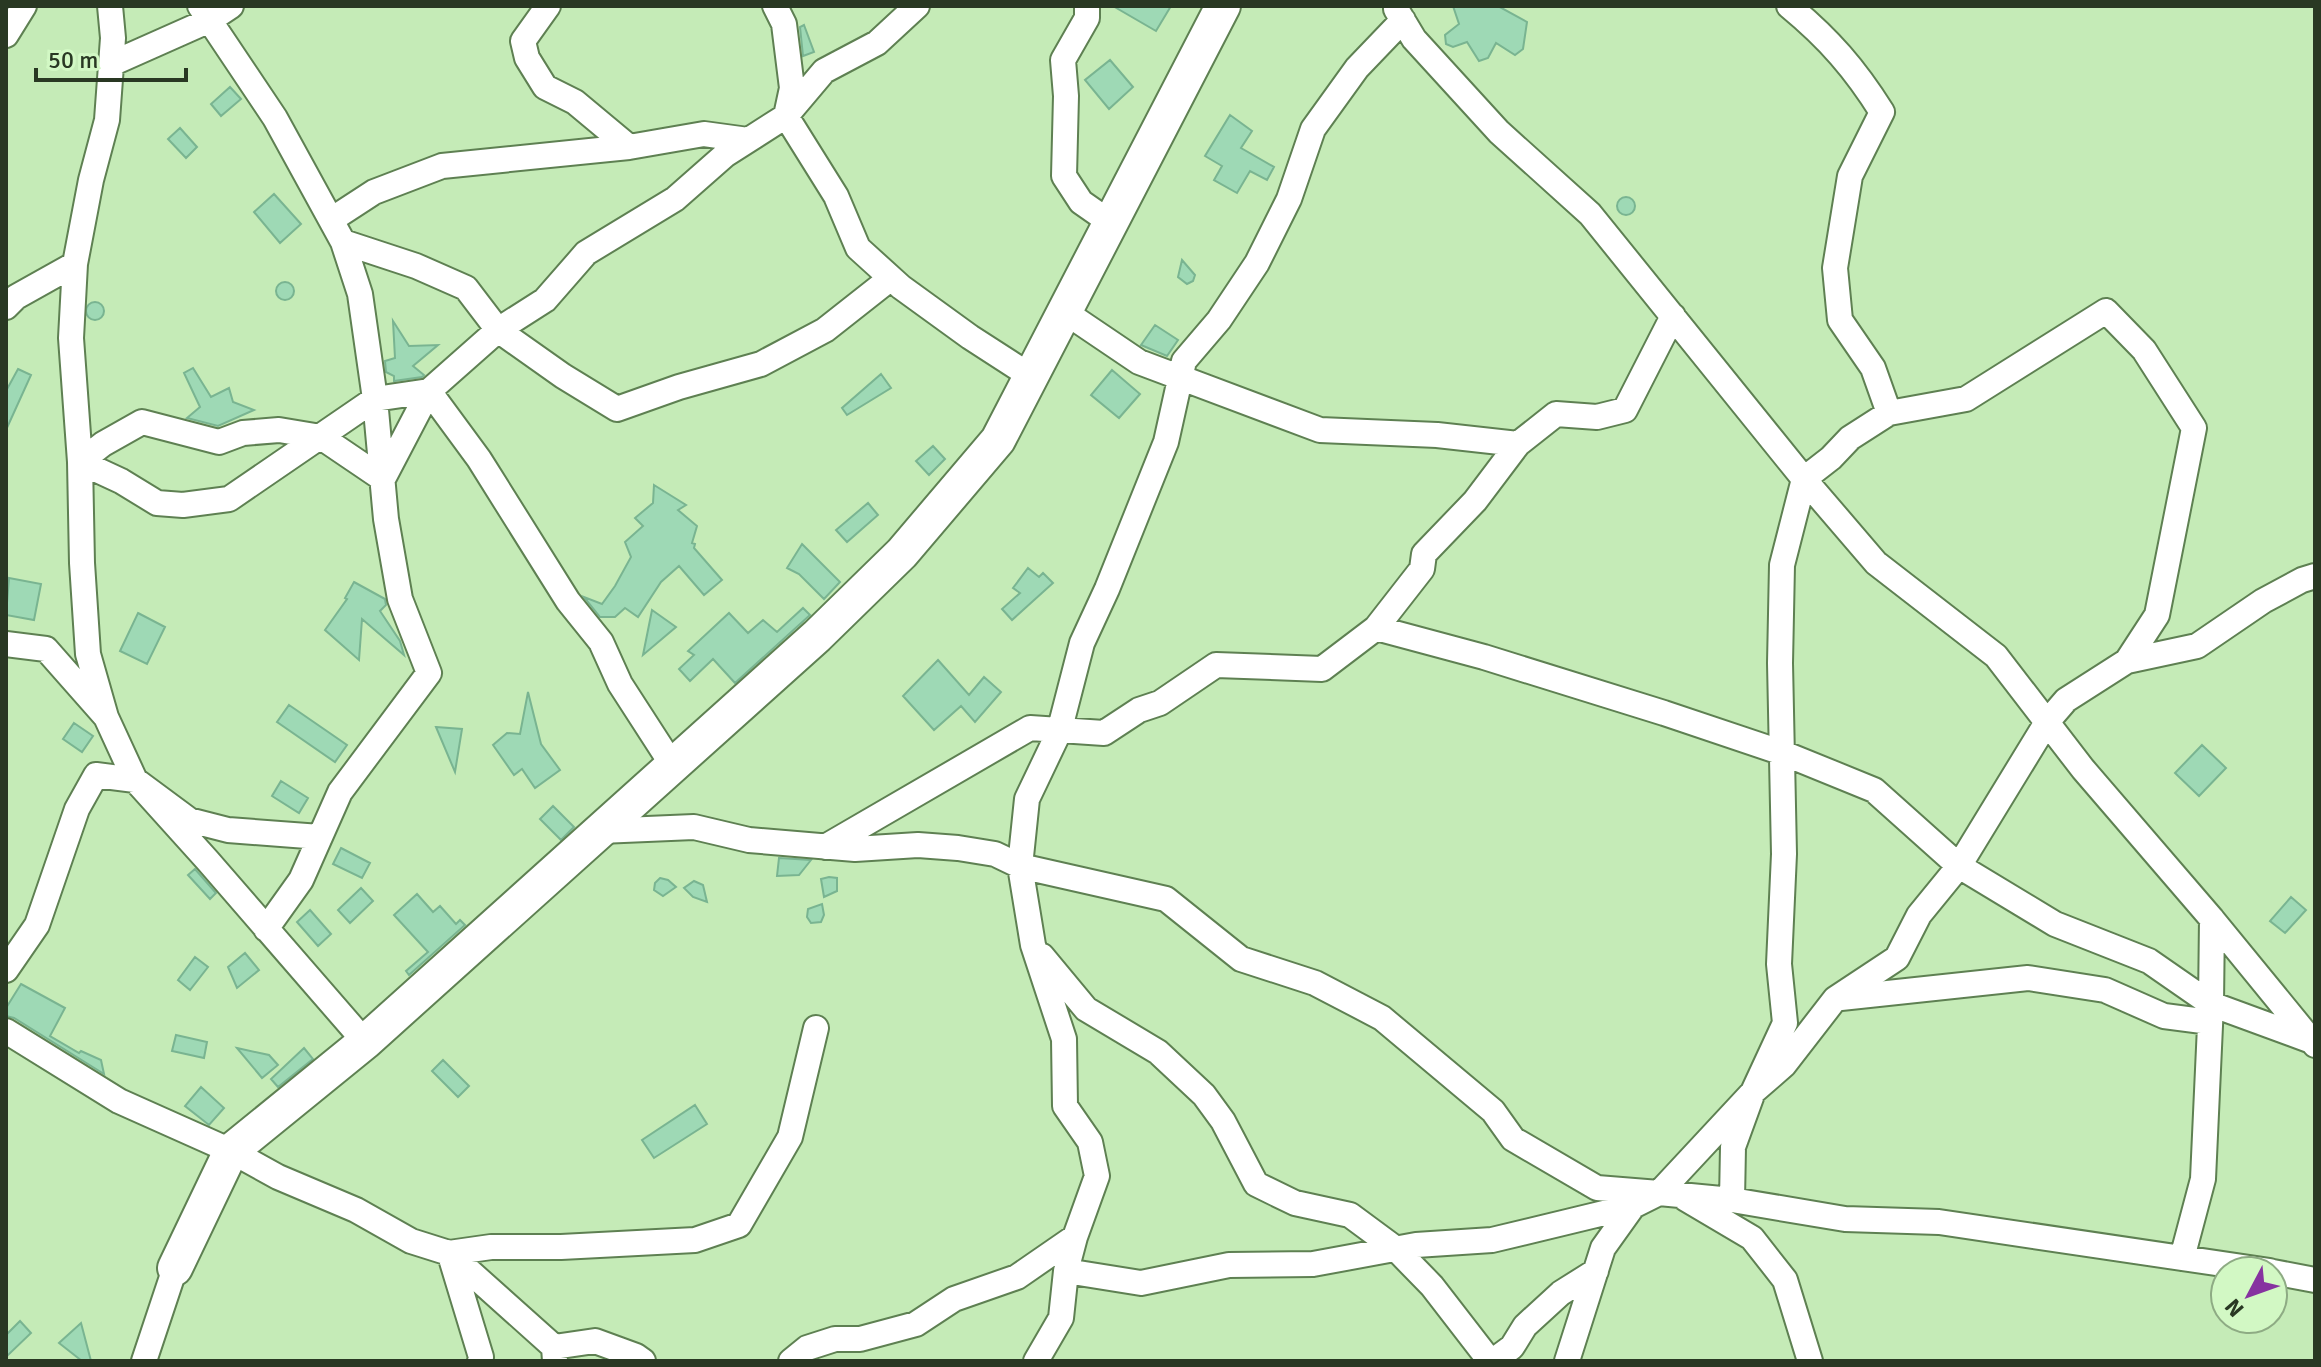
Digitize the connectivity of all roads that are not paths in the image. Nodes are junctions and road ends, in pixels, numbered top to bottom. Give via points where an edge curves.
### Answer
1 (24, 6) edge
2 (110, 6) edge
3 (231, 6) edge
4 (548, 6) edge
5 (775, 6) edge
6 (917, 6) edge
7 (1087, 6) edge
8 (1223, 6) edge
9 (1789, 6) edge
10 (205, 13) edge
11 (1399, 13) edge
12 (6, 35) edge
13 (111, 64) junction
14 (786, 116) junction
15 (748, 140) junction
16 (629, 147) junction
17 (331, 220) junction
18 (1111, 223) junction
19 (343, 242) junction
20 (75, 264) junction
21 (891, 278) junction
22 (6, 307) edge
23 (1065, 312) junction
24 (1673, 316) junction
25 (498, 330) junction
26 (1181, 376) junction
27 (1032, 377) junction
28 (429, 391) junction
29 (375, 399) junction
30 (1889, 413) junction
31 (321, 437) junction
32 (1518, 444) junction
33 (80, 462) junction
34 (383, 479) junction
35 (1804, 479) junction
36 (2315, 576) edge
37 (1376, 628) junction
38 (6, 644) edge
39 (2127, 661) junction
40 (106, 717) junction
41 (2047, 722) junction
42 (1059, 732) junction
43 (1783, 753) junction
44 (673, 766) junction
45 (135, 780) junction
46 (600, 831) junction
47 (320, 837) junction
48 (825, 847) junction
49 (1020, 866) junction
50 (1959, 866) junction
51 (2212, 919) junction
52 (266, 929) junction
53 (1033, 945) junction
54 (6, 970) edge
55 (1835, 999) junction
56 (2211, 1013) junction
57 (816, 1028) dead end
58 (6, 1031) edge
59 (365, 1042) junction
60 (2313, 1043) edge
61 (1753, 1092) junction
62 (231, 1151) junction
63 (1669, 1194) junction
64 (1732, 1200) junction
65 (1633, 1206) junction
66 (1075, 1237) junction
67 (1396, 1249) junction
68 (449, 1253) junction
69 (2182, 1258) junction
70 (2209, 1262) edge
71 (175, 1268) joint
72 (1066, 1271) junction
73 (1596, 1271) junction
74 (2289, 1275) edge
75 (2315, 1280) edge
76 (1052, 1335) junction
77 (555, 1354) edge
78 (144, 1361) edge
79 (480, 1361) edge
80 (643, 1361) edge
81 (791, 1361) edge
82 (1036, 1361) edge
83 (1058, 1361) edge
84 (1492, 1361) edge
85 (1567, 1361) edge
86 (1810, 1361) edge

1 - 12 street
2 - 13 street
3 - 10 street
4 - 16 street via 523,41 527,58 545,87 575,102
5 - 14 street via 784,24 792,88
6 - 14 street via 877,43 824,71
7 - 18 street via 1087,18 1063,60 1064,176 1081,202
8 - 18 main road
9 - 30 street via 1856,71 1882,112 1850,176 1835,268 1840,320 1873,368
10 - 13 street
10 - 17 street via 275,118
11 - 24 street via 1414,39 1499,132 1590,214
11 - 26 street via 1313,129 1289,199 1257,263 1184,361
13 - 20 street via 107,120
14 - 15 street
14 - 21 street via 836,196 858,248
15 - 16 street via 704,134
15 - 25 street via 675,199 586,253 545,300
16 - 17 street via 442,166 374,192
17 - 19 street
18 - 23 main road
19 - 25 street via 466,288
19 - 29 street via 360,294
20 - 22 street
20 - 33 street via 71,338
21 - 25 street via 825,330 761,364 617,409
21 - 27 street
23 - 26 street via 1139,362
23 - 27 main road
24 - 32 street via 1625,410 1597,417 1556,414
24 - 35 street
25 - 28 street
26 - 32 street via 1320,430
26 - 42 street via 1166,442 1082,643
27 - 44 main road via 998,440 902,553
28 - 29 street
28 - 34 street
28 - 44 street via 479,459 568,601 601,642 620,684
29 - 31 street
29 - 34 street
30 - 35 street via 1850,438
30 - 39 street via 1966,399 2106,311 2144,350 2194,428 2157,615
31 - 33 street via 279,430 243,433 219,442 142,422
31 - 33 street via 229,499 183,505 157,503
31 - 34 street
32 - 37 street via 1475,501 1424,554 1422,569
33 - 40 street via 88,654
34 - 47 street via 400,599 429,673 340,792
35 - 41 street via 1876,563 1996,656
35 - 43 street via 1782,565
36 - 39 street via 2263,601 2197,646
37 - 42 street via 1322,669 1216,665 1104,733
37 - 43 street
38 - 40 street via 46,649
39 - 41 street via 2066,700
40 - 45 street
41 - 50 street
41 - 51 street
42 - 48 street via 1030,728
42 - 49 street via 1027,799
43 - 50 street via 1874,790
43 - 61 street via 1779,964 1785,1023
44 - 46 main road
45 - 47 street via 189,820 228,830
45 - 52 street
45 - 54 street via 96,775 77,809 37,925
46 - 48 street via 694,827 749,840
46 - 59 main road
47 - 52 street via 301,880
48 - 49 street via 958,848 995,854
49 - 53 street
49 - 63 street via 1166,899 1241,959 1315,983 1382,1018 1493,1111 1513,1139 1597,1188
50 - 55 street via 1919,915 1897,958
50 - 56 street via 2055,924 2149,961
51 - 56 street
51 - 60 street
52 - 59 street
53 - 66 street via 1064,1039 1065,1106 1090,1142 1097,1176
53 - 67 street via 1086,1009 1158,1052 1204,1095 1256,1184 1295,1203 1350,1215
55 - 56 street via 2028,978 2105,990 2164,1016
55 - 61 street via 1784,1065
56 - 60 street
56 - 69 street via 2203,1179
57 - 68 street via 790,1137 739,1225 695,1240
58 - 62 street via 119,1101
59 - 62 main road
61 - 63 street
61 - 64 street via 1733,1147
62 - 68 street via 411,1241
62 - 71 main road
63 - 64 street
63 - 65 street
63 - 86 street via 1752,1238 1785,1280
64 - 69 street via 1845,1219 1939,1222
65 - 67 street via 1492,1240
65 - 73 street via 1603,1248
66 - 72 street
66 - 81 street via 1017,1277 954,1299 916,1324 860,1339 835,1339 807,1348
67 - 72 street via 1313,1264 1229,1265 1141,1283
67 - 84 street
68 - 77 street
68 - 79 street
69 - 70 street
71 - 78 street
72 - 76 street via 1061,1318
73 - 84 street via 1561,1293 1525,1326 1512,1347
73 - 85 street
74 - 75 street
76 - 82 street
76 - 83 street
77 - 80 street via 595,1341

